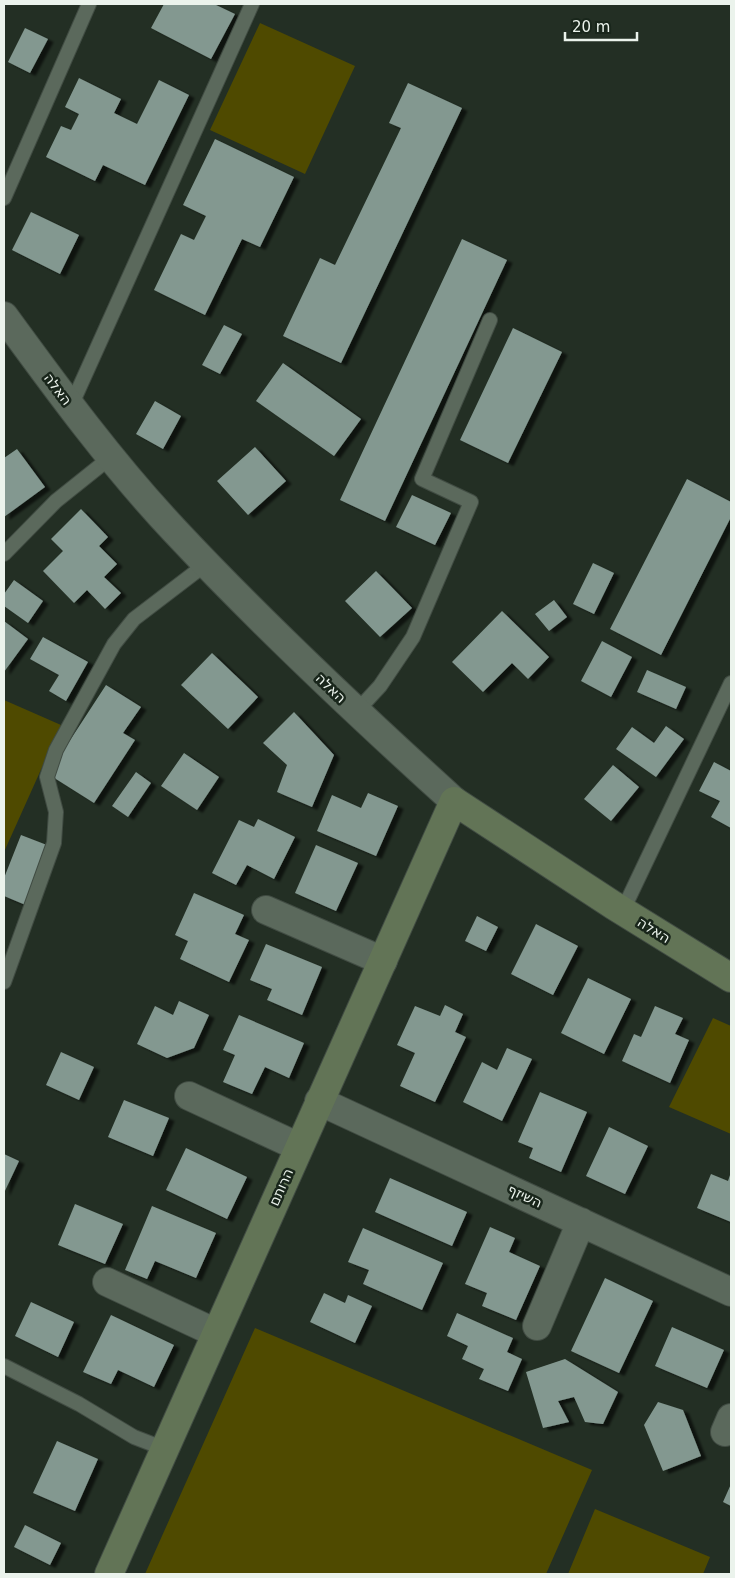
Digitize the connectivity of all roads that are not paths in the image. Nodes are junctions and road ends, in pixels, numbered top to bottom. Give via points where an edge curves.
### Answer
1 (89, 4) edge
2 (252, 4) edge
3 (4, 198) edge
4 (4, 316) edge
5 (490, 320) dead end
6 (70, 406) junction
7 (111, 456) junction
8 (4, 554) edge
9 (206, 564) junction
10 (731, 683) edge
11 (356, 712) junction
12 (454, 802) junction
13 (266, 910) dead end
14 (623, 910) junction
15 (382, 961) junction
16 (731, 978) edge
17 (4, 982) edge
18 (189, 1096) dead end
19 (319, 1101) junction
20 (299, 1147) junction
21 (580, 1222) junction
22 (107, 1282) dead end
23 (731, 1292) edge
24 (537, 1326) dead end
25 (216, 1333) junction
26 (4, 1366) edge
27 (165, 1449) junction
28 (110, 1574) edge

1 - 3 lane
2 - 6 lane
4 - 6 street, האלה
5 - 11 lane via 422,478 471,502 413,637 380,686
6 - 7 street, האלה
7 - 8 lane via 56,500
7 - 9 street, האלה
9 - 11 street, האלה
9 - 17 lane via 134,619 114,644 56,750 47,778 56,812 54,843
10 - 14 lane
11 - 12 street, האלה
12 - 14 street, האלה
12 - 15 street, הרותם
13 - 15 street
14 - 16 street, האלה
15 - 19 street, הרותם
18 - 20 street
19 - 20 street, הרותם
19 - 21 street, השיזף
20 - 25 street, הרותם
21 - 23 street, השיזף
21 - 24 street
22 - 25 street
25 - 27 street, הרותם
26 - 27 lane via 79,1404 134,1437
27 - 28 street, הרותם

